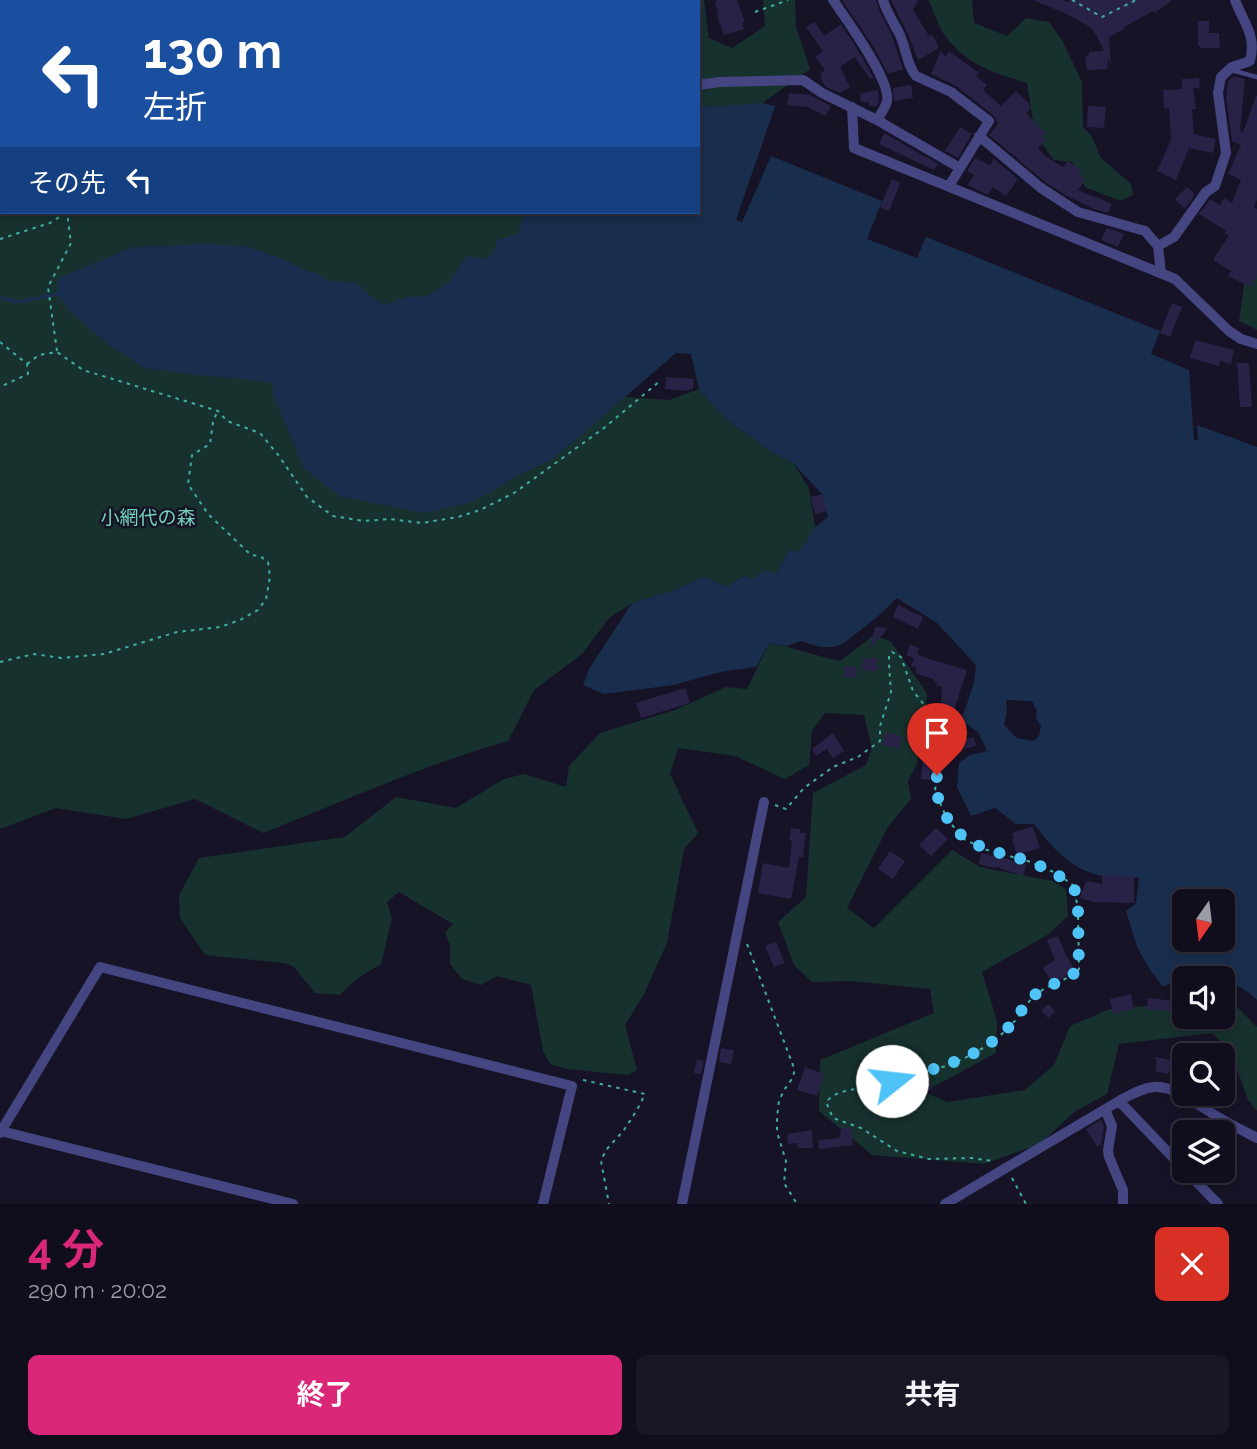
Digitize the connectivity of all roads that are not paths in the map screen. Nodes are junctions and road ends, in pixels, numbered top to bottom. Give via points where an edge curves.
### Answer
1 (832, 0) edge
2 (883, 0) edge
3 (1235, 0) edge
4 (1229, 70) junction
5 (1257, 77) edge
6 (700, 85) edge
7 (852, 107) junction
8 (877, 120) junction
9 (979, 136) junction
10 (960, 168) junction
11 (949, 186) junction
12 (1158, 246) junction
13 (1161, 273) junction
14 (1257, 344) edge
15 (764, 802) road end
16 (1119, 1101) junction
17 (1105, 1110) junction
18 (1, 1132) edge
19 (1257, 1138) edge
20 (1172, 1156) edge
21 (1198, 1183) edge
22 (293, 1204) edge
23 (543, 1204) edge
24 (682, 1204) edge
25 (945, 1204) edge
26 (1123, 1204) edge
27 (1218, 1204) edge

1 - 8 street via 886,89 887,101
2 - 9 street via 912,72 951,92 989,121
3 - 4 street via 1250,30 1253,53 1250,61
4 - 5 lane
4 - 12 street via 1221,77 1218,93 1226,153 1215,186 1174,237
6 - 7 street via 803,80
7 - 8 street
7 - 11 street via 854,148
8 - 10 street
9 - 10 street
9 - 12 street via 1078,212 1145,231
10 - 11 street
11 - 13 street
12 - 13 street
13 - 14 street via 1175,279 1229,331
15 - 24 street
16 - 17 street
16 - 19 street via 1144,1089 1164,1087
16 - 20 street
17 - 25 street
17 - 26 street via 1112,1125 1109,1157 1123,1190
18 - 22 street
18 - 23 street via 100,967 572,1086
21 - 27 street

